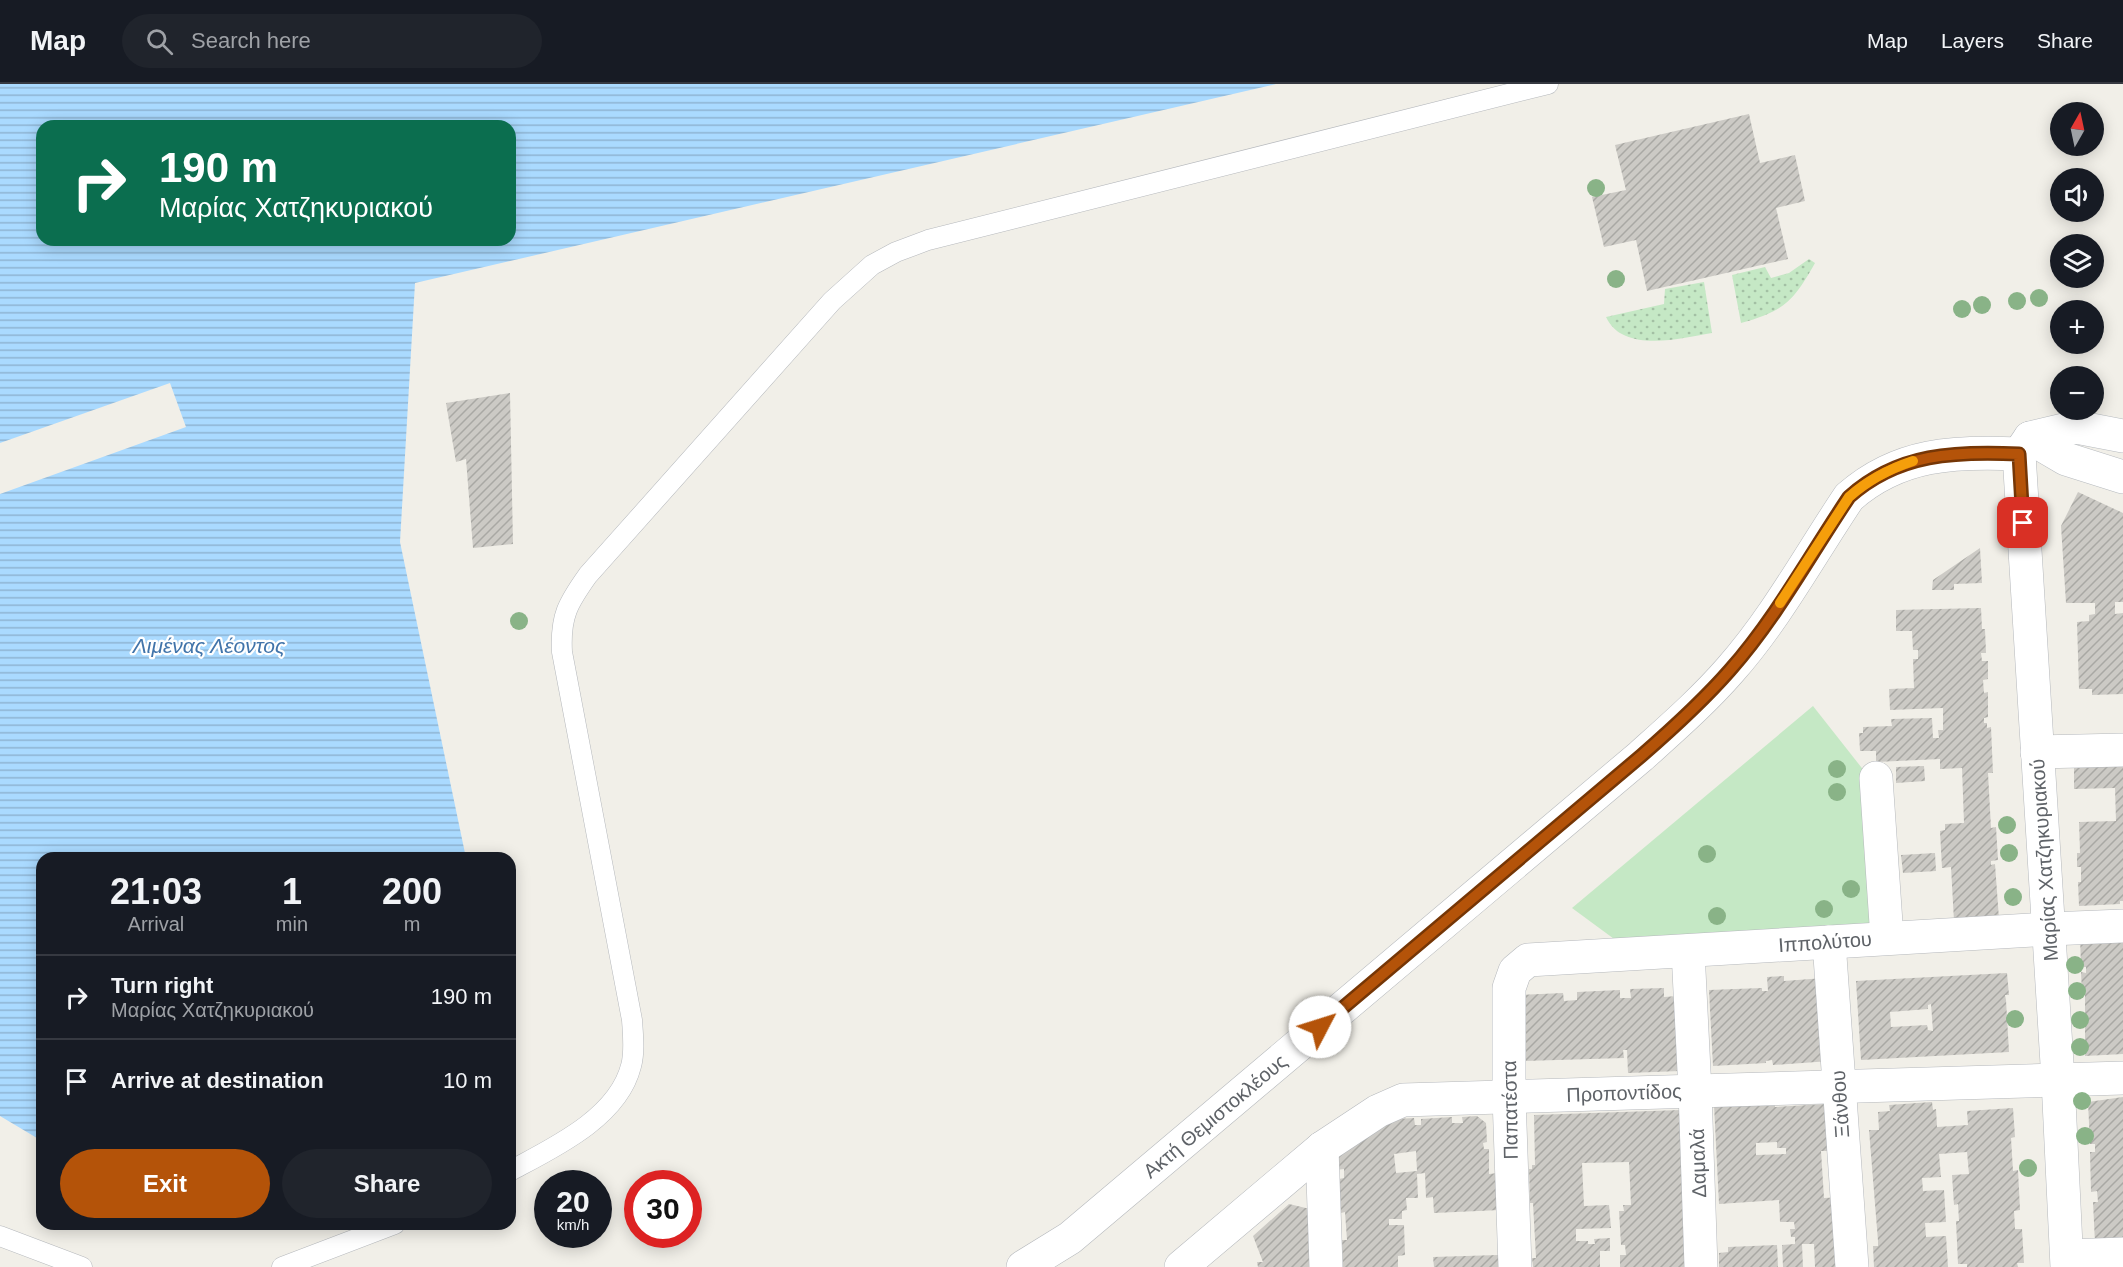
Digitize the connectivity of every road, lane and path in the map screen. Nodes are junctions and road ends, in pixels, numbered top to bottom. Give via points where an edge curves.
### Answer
1 (1548, 84) edge
2 (2123, 436) edge
3 (2024, 446) junction
4 (2123, 477) edge
5 (2123, 750) edge
6 (2037, 752) junction
7 (1876, 778) dead end
8 (2123, 926) edge
9 (2049, 929) junction
10 (1887, 938) junction
11 (1829, 942) junction
12 (1688, 951) junction
13 (1528, 960) joint
14 (2123, 1078) edge
15 (2058, 1080) junction
16 (1839, 1087) junction
17 (1695, 1091) junction
18 (1509, 1097) junction
19 (1322, 1148) junction
20 (516, 1168) edge
21 (379, 1230) edge
22 (0, 1236) edge
23 (2123, 1254) edge
24 (2067, 1262) edge
25 (82, 1267) edge
26 (282, 1267) edge
27 (1023, 1267) edge
28 (1181, 1267) edge
29 (1326, 1267) edge
30 (1515, 1267) edge
31 (1701, 1267) edge
32 (1852, 1267) edge

1 - 20 lane via 928,240 872,265 832,301 588,575 565,613 562,652 632,1020 633,1044 631,1066 613,1102 581,1130
2 - 3 street via 2076,427
3 - 4 street
3 - 6 street, Μαρίας Χατζηκυριακού
3 - 27 street, Ακτή Θεμιστοκλέους via 1941,455 1894,467 1863,484 1849,497 1752,642 1692,710 1070,1238
5 - 6 street
6 - 9 street, Μαρίας Χατζηκυριακού
7 - 10 street
8 - 9 street, Ιππολύτου
9 - 10 street, Ιππολύτου
9 - 15 street, Μαρίας Χατζηκυριακού
10 - 11 street, Ιππολύτου
11 - 12 street, Ιππολύτου
11 - 16 street, Ξάνθου
12 - 13 street, Ιππολύτου
12 - 17 street, Δαμαλά
13 - 18 street, Παπατέστα via 1515,971 1509,987
14 - 15 street, Προποντίδος
15 - 16 street, Προποντίδος
15 - 24 street, Μαρίας Χατζηκυριακού
16 - 17 street, Προποντίδος
16 - 32 street, Ξάνθου
17 - 18 street, Προποντίδος
17 - 31 street, Δαμαλά
18 - 19 street, Προποντίδος via 1404,1100 1378,1111
18 - 30 street, Παπατέστα
19 - 28 street, Προποντίδος
19 - 29 street
21 - 26 lane
22 - 25 lane
23 - 24 street

